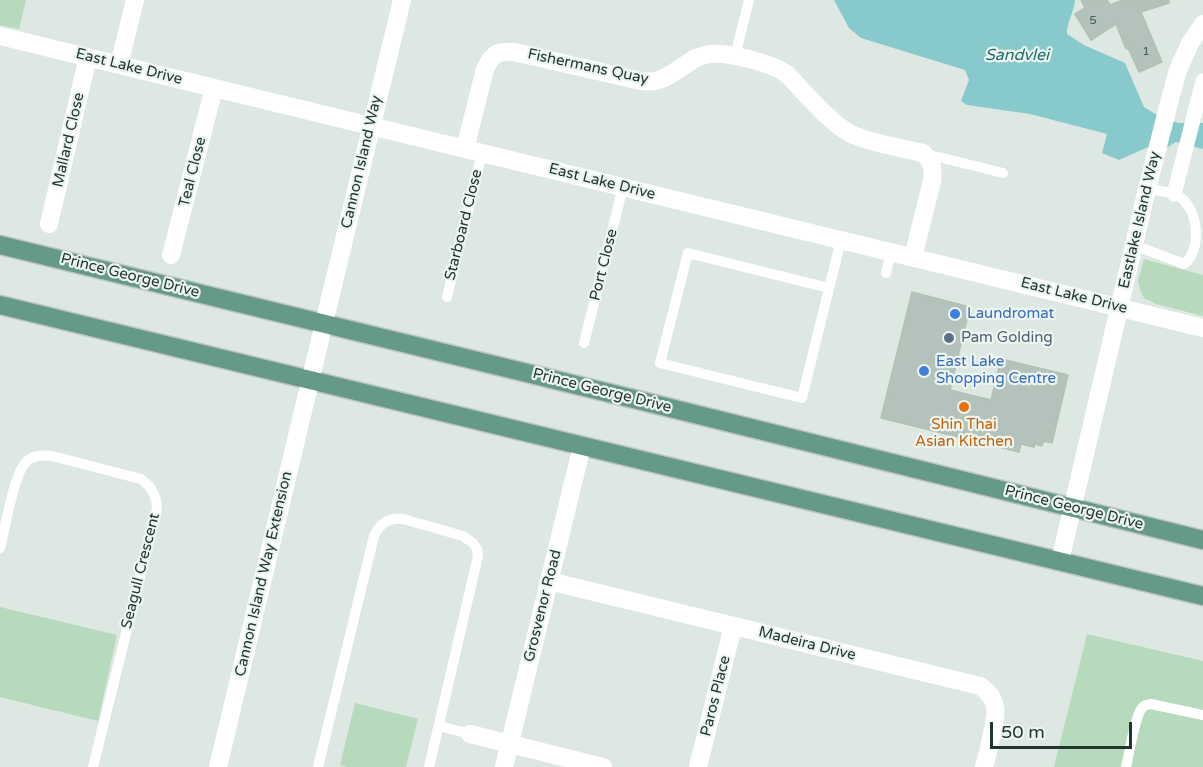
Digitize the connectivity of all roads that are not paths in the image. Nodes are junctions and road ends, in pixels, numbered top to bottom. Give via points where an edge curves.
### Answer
1 (135, 0) edge
2 (402, 0) edge
3 (749, 0) edge
4 (1203, 24) edge
5 (0, 36) edge
6 (735, 56) junction
7 (88, 57) junction
8 (119, 65) junction
9 (1203, 81) edge
10 (214, 88) junction
11 (370, 126) junction
12 (474, 151) junction
13 (923, 153) junction
14 (1003, 173) dead end
15 (623, 187) junction
16 (1147, 189) junction
17 (1174, 194) junction
18 (49, 224) dead end
19 (841, 240) junction
20 (0, 244) edge
21 (1134, 245) junction
22 (891, 252) junction
23 (171, 255) dead end
24 (913, 257) junction
25 (886, 273) dead end
26 (829, 288) junction
27 (447, 297) dead end
28 (0, 305) edge
29 (1120, 307) junction
30 (324, 323) junction
31 (1203, 328) edge
32 (584, 343) dead end
33 (310, 380) junction
34 (582, 446) junction
35 (1073, 508) junction
36 (1203, 540) edge
37 (0, 548) edge
38 (1060, 561) junction
39 (549, 581) junction
40 (1203, 596) edge
41 (733, 626) junction
42 (1203, 715) edge
43 (439, 726) junction
44 (471, 734) joint
45 (510, 744) junction
46 (93, 767) edge
47 (218, 767) edge
48 (318, 767) edge
49 (429, 767) edge
50 (504, 767) edge
51 (603, 767) edge
52 (699, 767) edge
53 (984, 767) edge
54 (1126, 767) edge

1 - 8 street
2 - 11 street, Cannon Island Way
3 - 6 lane
4 - 16 street, Eastlake Island Way via 1178,70
5 - 7 street, East Lake Drive
6 - 12 street, Fishermans Quay via 710,54 656,81 641,81 525,54 496,54 485,69
6 - 13 street, Fishermans Quay via 768,64 787,74 849,133
7 - 8 street, East Lake Drive
7 - 18 street, Mallard Close
8 - 10 street, East Lake Drive
9 - 17 street
10 - 11 street, East Lake Drive
10 - 23 street, Teal Close
11 - 12 street, East Lake Drive
11 - 30 street, Cannon Island Way
12 - 15 street, East Lake Drive
12 - 27 lane, Starboard Close
13 - 14 lane
13 - 24 street via 934,171
15 - 19 street, East Lake Drive
15 - 32 lane, Port Close
16 - 17 lane
16 - 21 street, Eastlake Island Way
17 - 21 lane via 1185,201 1199,230 1190,261 1184,264
19 - 22 street, East Lake Drive
19 - 26 lane
20 - 30 main road, Prince George Drive
21 - 29 street, Eastlake Island Way
22 - 24 street, East Lake Drive
22 - 25 lane
24 - 29 street, East Lake Drive
26 - 26 lane via 688,253 660,363 802,398
28 - 33 main road
29 - 31 street, East Lake Drive
29 - 35 street, Eastlake Island Way
30 - 33 street, Cannon Island Way
30 - 35 main road, Prince George Drive
33 - 34 main road
33 - 47 street, Cannon Island Way Extension
34 - 38 main road
34 - 39 street, Grosvenor Road
35 - 36 main road, Prince George Drive
35 - 38 street, Eastlake Island Way
37 - 46 lane, Seagull Crescent via 18,473 27,460 40,455 141,479 156,498 157,508
38 - 40 main road
39 - 41 street, Madeira Drive
39 - 45 street, Grosvenor Road
41 - 52 street, Paros Place
41 - 53 street, Madeira Drive via 980,686 992,697 996,709
42 - 54 lane via 1151,704 1143,707
43 - 44 lane
43 - 48 lane via 478,563 477,549 463,536 395,518 382,524 374,536
43 - 49 lane
44 - 45 street
45 - 50 street, Grosvenor Road
45 - 51 street

